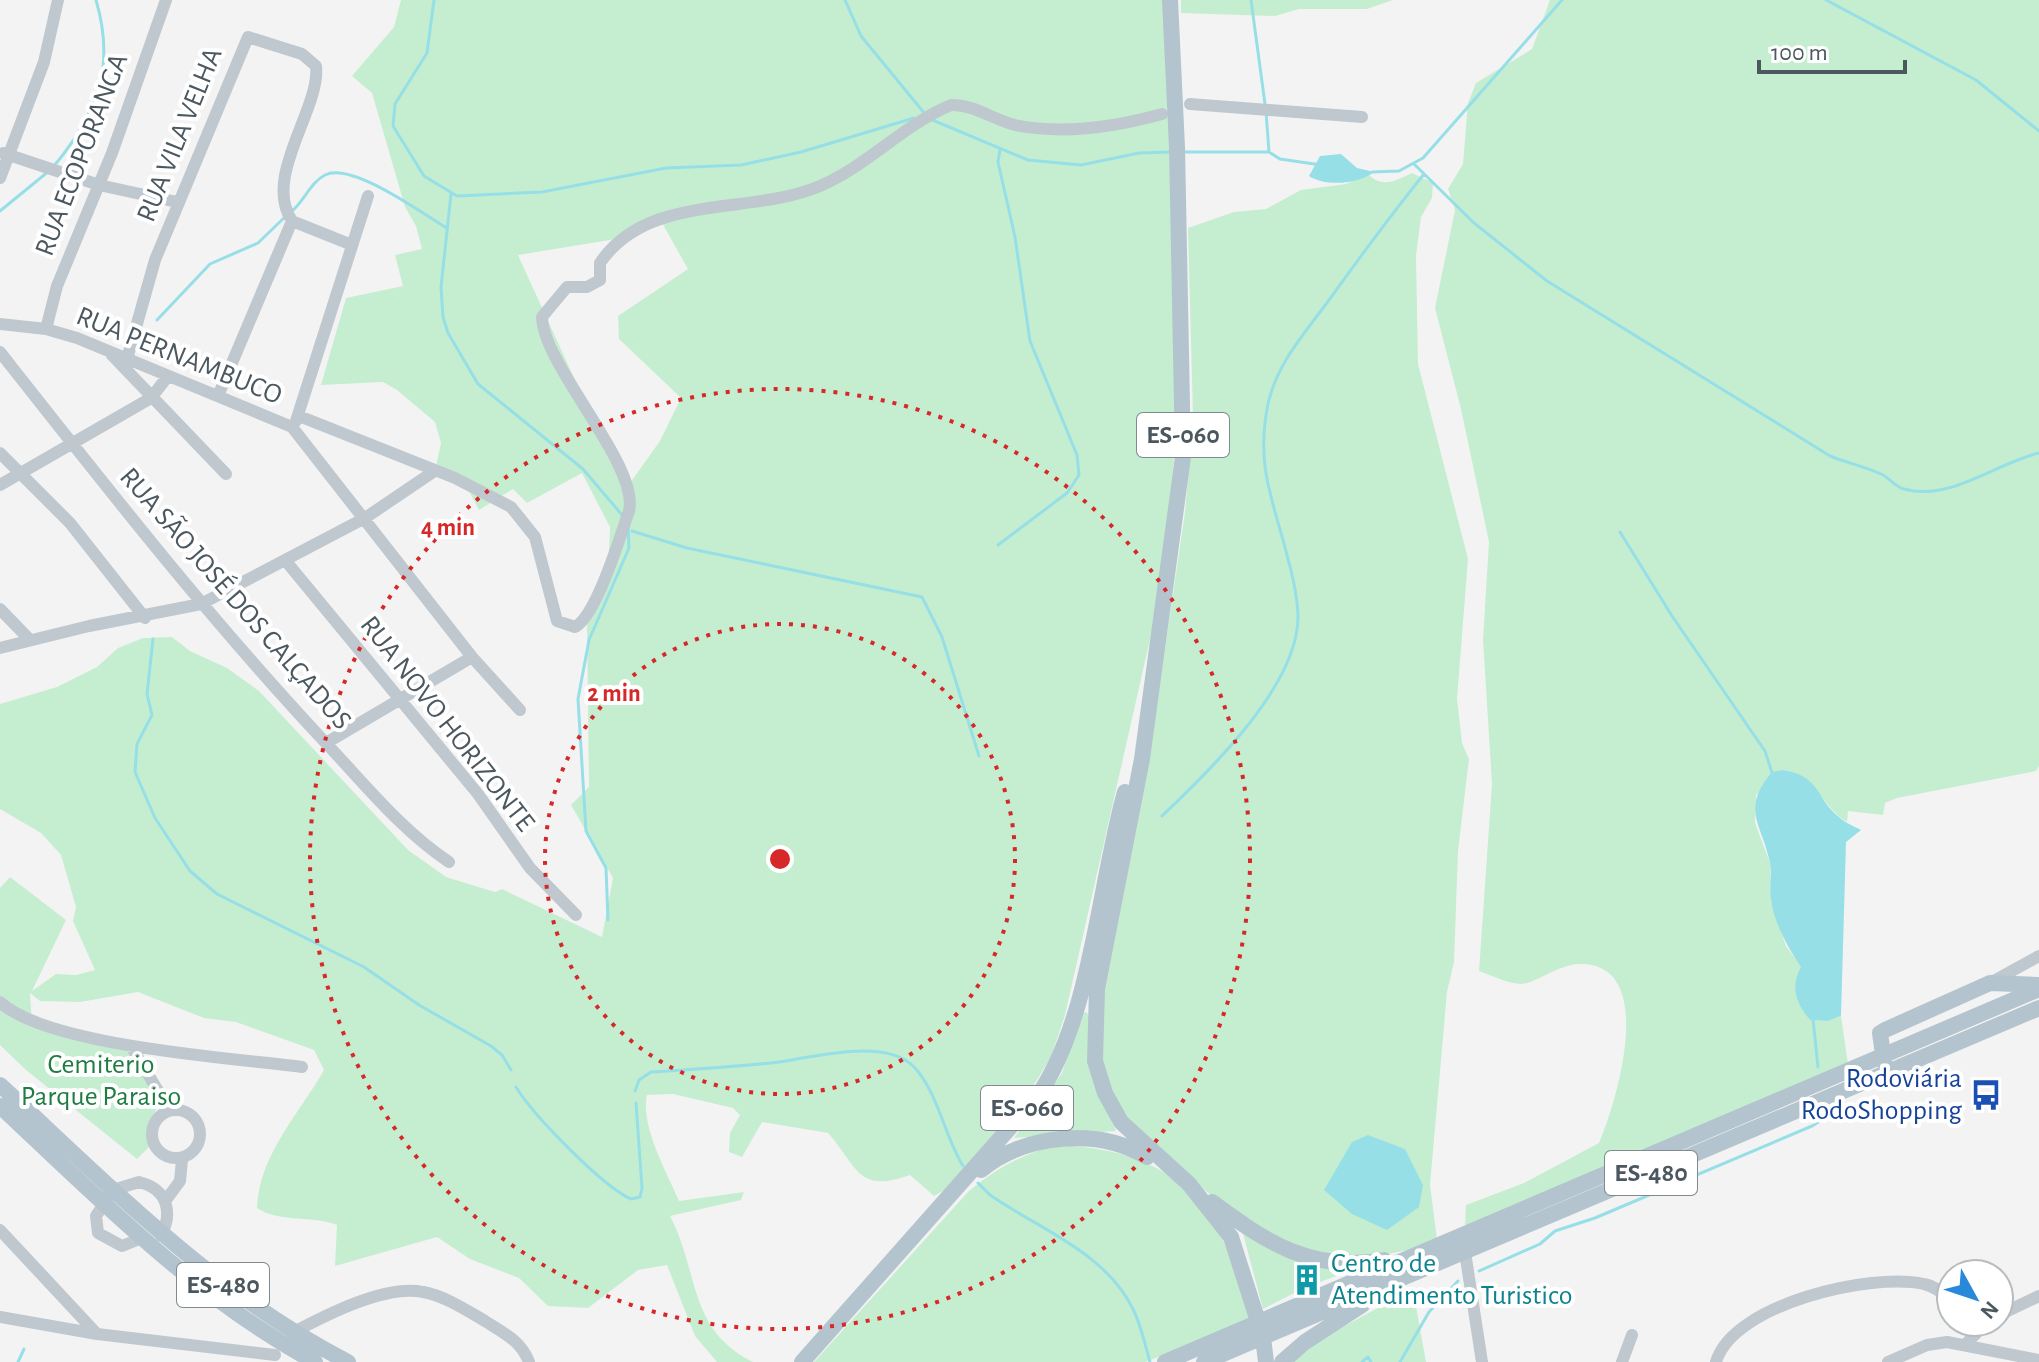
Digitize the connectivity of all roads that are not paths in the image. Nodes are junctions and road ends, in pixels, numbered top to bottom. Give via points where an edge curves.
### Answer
1 (58, 0) edge
2 (166, 0) edge
3 (1170, 0) edge
4 (1190, 104) dead end
5 (1162, 114) dead end
6 (1362, 117) dead end
7 (4, 153) edge
8 (0, 178) edge
9 (99, 185) junction
10 (368, 196) dead end
11 (177, 202) junction
12 (292, 221) junction
13 (352, 245) junction
14 (0, 324) edge
15 (46, 329) junction
16 (0, 352) edge
17 (109, 352) junction
18 (127, 359) junction
19 (168, 376) junction
20 (218, 396) junction
21 (151, 398) junction
22 (296, 422) junction
23 (71, 442) junction
24 (0, 453) edge
25 (433, 472) junction
26 (20, 474) junction
27 (226, 474) dead end
28 (0, 485) edge
29 (365, 518) junction
30 (285, 560) junction
31 (201, 604) junction
32 (0, 609) edge
33 (145, 618) junction
34 (30, 640) junction
35 (0, 648) edge
36 (472, 657) junction
37 (398, 699) junction
38 (520, 710) dead end
39 (1147, 721) junction
40 (326, 743) junction
41 (449, 862) dead end
42 (576, 915) dead end
43 (2039, 956) edge
44 (1990, 983) junction
45 (2039, 987) edge
46 (0, 1002) edge
47 (2039, 1008) edge
48 (131, 1046) junction
49 (1885, 1063) junction
50 (302, 1067) dead end
51 (0, 1085) edge
52 (0, 1106) edge
53 (169, 1109) junction
54 (182, 1160) junction
55 (1184, 1181) junction
56 (107, 1196) junction
57 (166, 1200) junction
58 (936, 1210) junction
59 (0, 1230) edge
60 (161, 1236) junction
61 (142, 1238) junction
62 (1465, 1252) junction
63 (1414, 1255) junction
64 (1414, 1275) junction
65 (1935, 1289) edge
66 (2039, 1296) edge
67 (2015, 1307) edge
68 (0, 1317) edge
69 (1260, 1330) junction
70 (294, 1332) junction
71 (97, 1334) junction
72 (1632, 1335) dead end
73 (1970, 1338) edge
74 (1965, 1345) junction
75 (276, 1353) edge
76 (2039, 1360) edge
77 (315, 1362) edge
78 (348, 1362) edge
79 (529, 1362) edge
80 (802, 1362) edge
81 (1165, 1362) edge
82 (1204, 1362) edge
83 (1266, 1362) edge
84 (1282, 1362) edge
85 (1482, 1362) edge
86 (1622, 1362) edge
87 (1716, 1362) edge
88 (1888, 1362) edge

1 - 7 street via 44,62
2 - 9 street, RUA ECOPORANGA
3 - 39 main road, ES-060 via 1183,440
4 - 6 street
5 - 25 street, RUA PERNAMBUCO via 1120,124 1048,129 1004,122 955,104 821,186 787,197 668,217 630,231 600,263 600,280 587,287 567,287 542,322 631,503 582,623 567,626 557,621 535,537 520,516 496,496
7 - 8 street
7 - 9 street
9 - 11 street
9 - 15 street, RUA ECOPORANGA via 57,286
10 - 13 street
11 - 12 street, RUA VILA VELHA via 245,40 252,36 302,54 317,69 285,183 283,205
11 - 18 street, RUA VILA VELHA
12 - 13 street
12 - 20 street
13 - 22 street
14 - 15 street, RUA PERNAMBUCO
15 - 17 street, RUA PERNAMBUCO
16 - 23 street, RUA SÃO JOSÉ DOS CALÇADOS
17 - 18 street, RUA PERNAMBUCO
17 - 21 street
18 - 19 street, RUA PERNAMBUCO
19 - 20 street, RUA PERNAMBUCO
19 - 21 street
20 - 22 street, RUA PERNAMBUCO
21 - 23 street
21 - 27 street
22 - 25 street, RUA PERNAMBUCO
22 - 29 street
23 - 26 street
23 - 31 street, RUA SÃO JOSÉ DOS CALÇADOS
24 - 26 street
25 - 29 street
26 - 28 street
26 - 33 street via 70,523
29 - 30 street
29 - 36 street
30 - 31 street
30 - 37 street, RUA NOVO HORIZONTE
31 - 33 street
31 - 40 street, RUA SÃO JOSÉ DOS CALÇADOS
32 - 34 street
33 - 34 street
34 - 35 street
36 - 37 street
36 - 38 street
37 - 40 street
37 - 42 street, RUA NOVO HORIZONTE via 478,794 530,868
39 - 55 main road, ES-060 via 1097,989 1095,1061 1121,1122
39 - 58 main road, ES-060 via 1117,820 1058,1064 1037,1097
40 - 41 street, RUA SÃO JOSÉ DOS CALÇADOS via 421,843
43 - 44 street
44 - 45 main road
44 - 49 main road via 1880,1033
45 - 49 main road, ES-480
46 - 48 street via 22,1020
47 - 49 main road, ES-480
48 - 50 street
48 - 53 street
49 - 62 main road, ES-480
49 - 63 main road, ES-480
51 - 56 main road, ES-480
52 - 56 main road, ES-480
53 - 54 street via 155,1123 153,1138 166,1155
53 - 54 street via 189,1114 197,1127 195,1149
54 - 57 street via 180,1181
55 - 58 main road via 1126,1147 1057,1139 993,1161
55 - 63 main road via 1283,1250 1349,1263
55 - 69 main road, ES-060 via 1231,1237
56 - 57 street via 144,1183
56 - 60 main road, ES-480
56 - 61 main road, ES-480
56 - 61 street via 95,1222 103,1238 122,1246
57 - 60 street via 168,1222
58 - 80 main road, ES-060
59 - 71 street
60 - 70 main road, ES-480
61 - 75 main road, ES-480
62 - 64 main road, ES-480
62 - 85 street
63 - 69 main road, ES-480
64 - 69 main road, ES-480
64 - 84 main road via 1336,1320
65 - 87 street via 1926,1284 1877,1281 1824,1292 1743,1327 1725,1342
66 - 67 street
68 - 71 street
69 - 81 main road, ES-480
69 - 82 main road, ES-480
69 - 83 main road, ES-060
70 - 78 main road, ES-480
70 - 79 street via 378,1297 422,1292 511,1337 524,1348
71 - 75 street
72 - 86 street
73 - 74 street
74 - 76 street
74 - 88 street via 1933,1344
75 - 77 main road, ES-480

